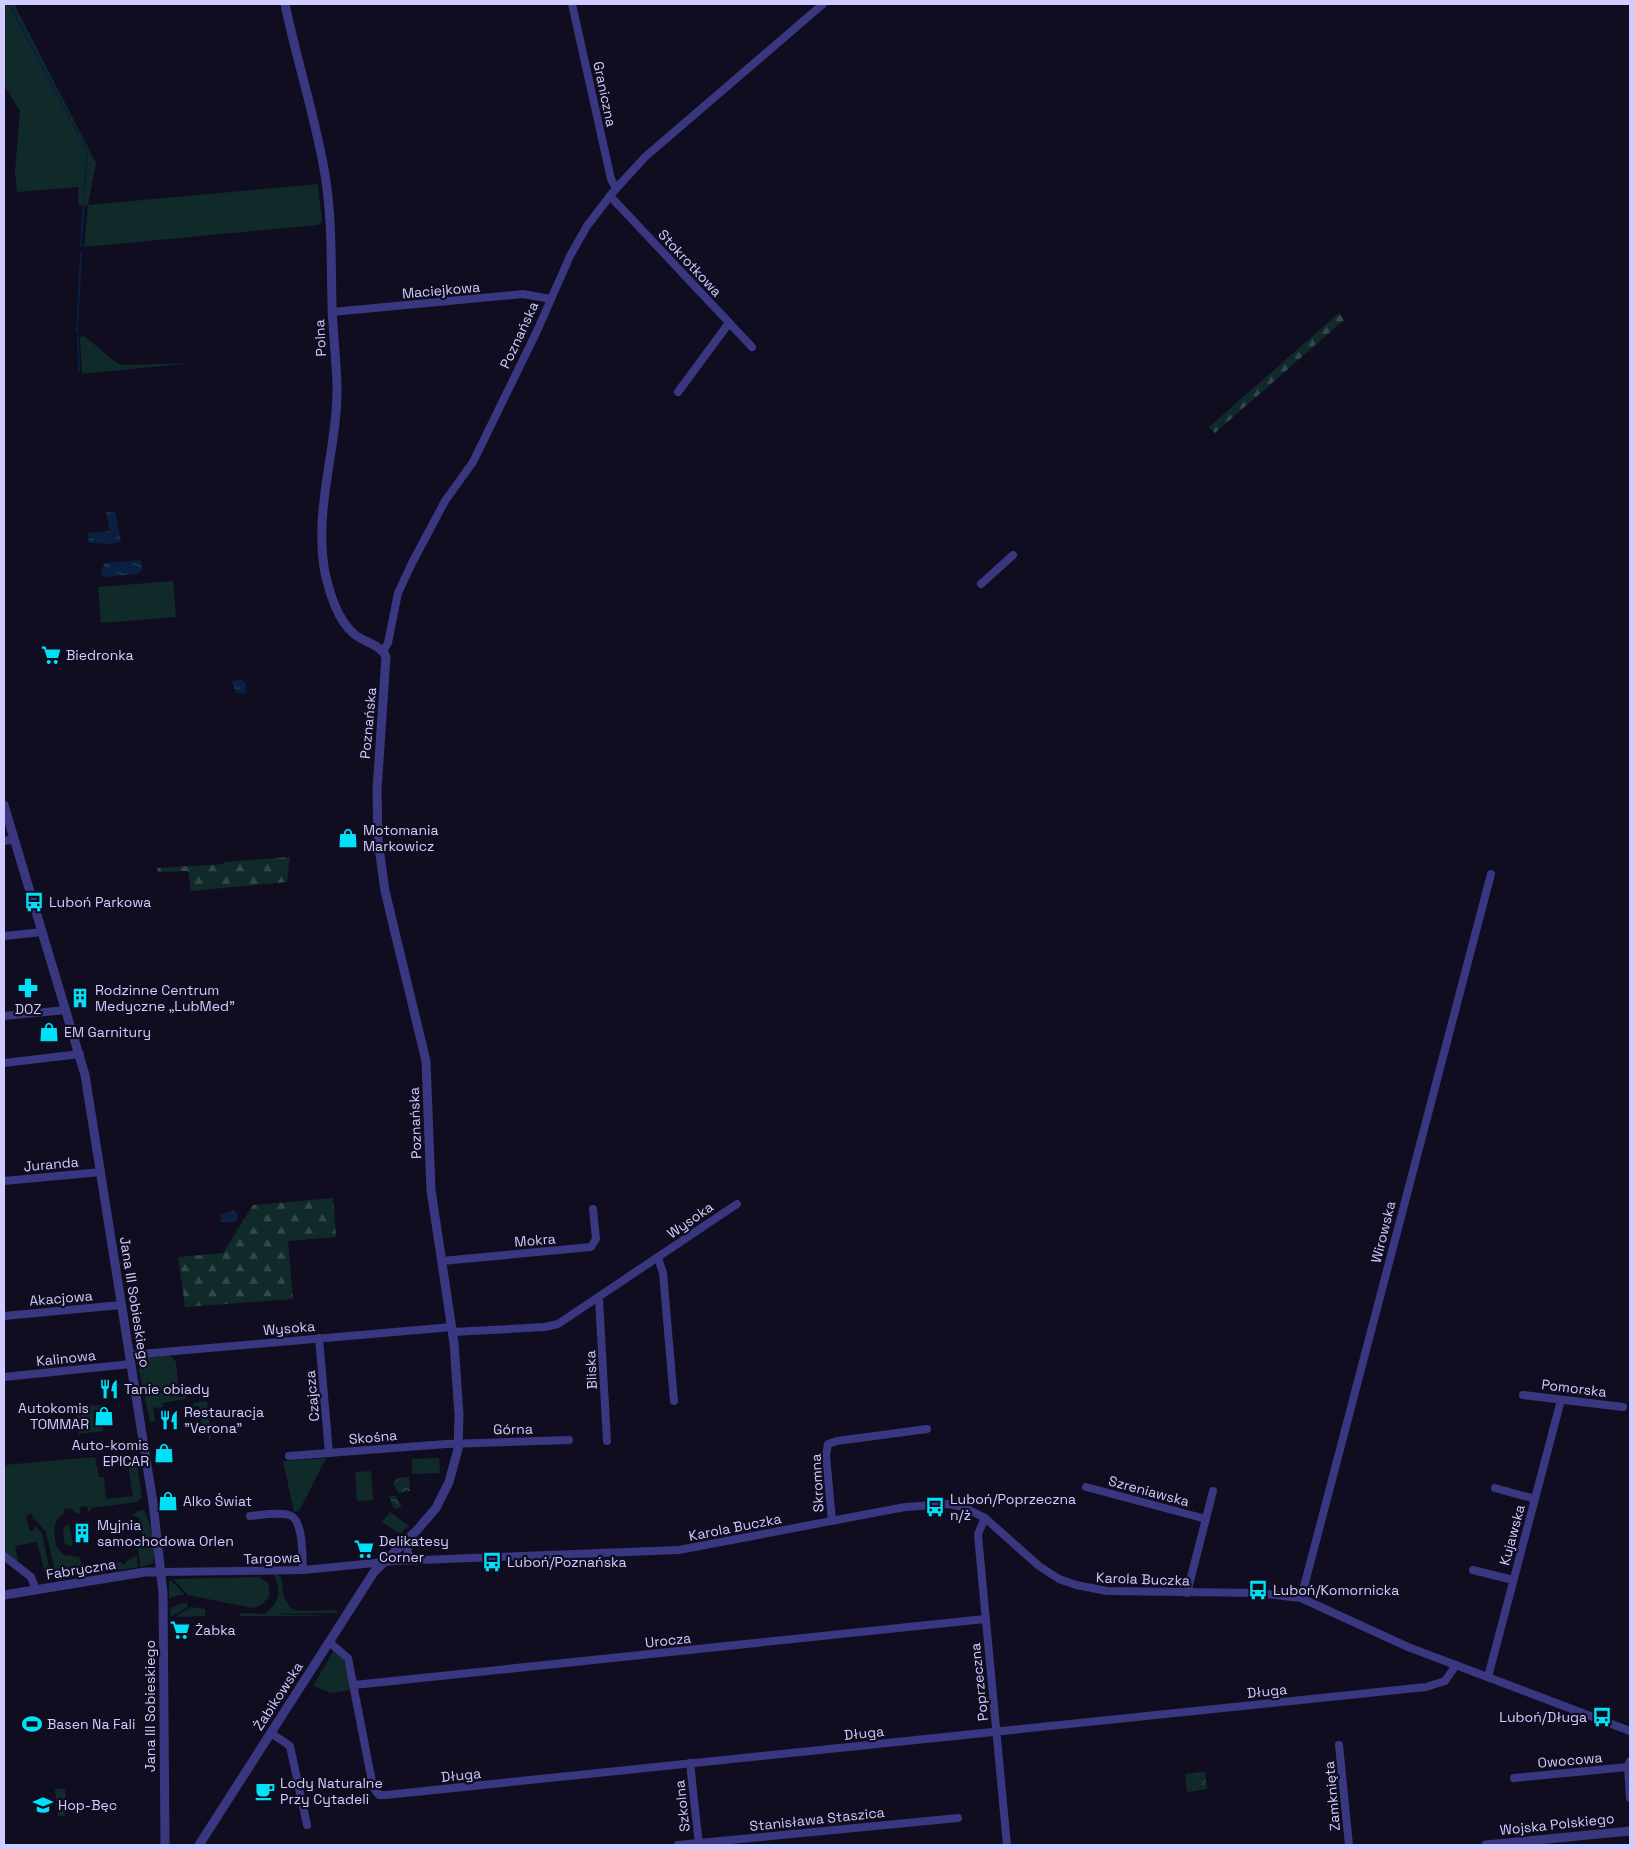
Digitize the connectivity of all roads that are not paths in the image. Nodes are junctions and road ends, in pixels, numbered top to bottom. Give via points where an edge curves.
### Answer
1 (284, 4) edge
2 (572, 4) edge
3 (823, 4) edge
4 (616, 188) junction
5 (610, 196) junction
6 (551, 299) junction
7 (332, 312) junction
8 (728, 323) junction
9 (752, 346) dead end
10 (678, 392) dead end
11 (1013, 555) dead end
12 (981, 584) dead end
13 (383, 650) junction
14 (4, 805) edge
15 (14, 839) junction
16 (4, 841) edge
17 (1491, 874) dead end
18 (42, 932) junction
19 (4, 936) edge
20 (66, 1010) junction
21 (4, 1016) edge
22 (80, 1054) junction
23 (4, 1063) edge
24 (101, 1172) junction
25 (4, 1181) edge
26 (737, 1204) dead end
27 (593, 1209) dead end
28 (658, 1258) junction
29 (442, 1261) junction
30 (599, 1299) junction
31 (121, 1305) junction
32 (4, 1316) edge
33 (452, 1330) junction
34 (319, 1338) junction
35 (130, 1359) junction
36 (4, 1377) edge
37 (1522, 1395) dead end
38 (1561, 1400) junction
39 (674, 1401) dead end
40 (1623, 1407) dead end
41 (927, 1428) dead end
42 (569, 1440) dead end
43 (607, 1441) dead end
44 (458, 1443) junction
45 (329, 1453) junction
46 (289, 1456) dead end
47 (1086, 1487) dead end
48 (1495, 1488) dead end
49 (1213, 1491) dead end
50 (1535, 1500) junction
51 (250, 1516) dead end
52 (985, 1518) junction
53 (1206, 1519) junction
54 (832, 1520) junction
55 (407, 1540) junction
56 (4, 1556) edge
57 (418, 1560) junction
58 (383, 1563) junction
59 (302, 1570) junction
60 (1473, 1570) dead end
61 (162, 1572) junction
62 (1513, 1580) junction
63 (36, 1590) junction
64 (1187, 1593) junction
65 (4, 1595) edge
66 (1300, 1598) junction
67 (986, 1619) junction
68 (329, 1642) junction
69 (1456, 1665) junction
70 (1488, 1677) junction
71 (354, 1684) junction
72 (997, 1731) junction
73 (1630, 1732) edge
74 (272, 1733) junction
75 (1340, 1745) dead end
76 (690, 1763) junction
77 (1629, 1764) edge
78 (1514, 1778) dead end
79 (1630, 1798) edge
80 (958, 1818) dead end
81 (306, 1825) dead end
82 (1630, 1831) edge
83 (699, 1844) edge
84 (165, 1845) edge
85 (199, 1845) edge
86 (678, 1845) edge
87 (1007, 1845) edge
88 (1349, 1845) edge
89 (1486, 1845) edge
90 (1500, 1845) edge

1 - 7 street, Polna via 326,181 332,232
2 - 4 street, Graniczna
3 - 4 street, Poznańska via 678,126
4 - 5 street, Poznańska
5 - 6 street, Poznańska via 576,243
5 - 8 street, Stokrotkowa
6 - 7 street, Maciejkowa via 523,294
6 - 13 street, Poznańska via 473,462 445,501 402,583 388,642
7 - 13 street, Polna via 337,398 323,498 324,566 331,595 344,623 355,635
8 - 9 street, Stokrotkowa
8 - 10 street
11 - 12 street
13 - 29 street, Poznańska via 386,660 377,790 378,840 387,901 425,1054 431,1190
14 - 15 street, Jana III Sobieskiego
15 - 16 street
15 - 18 street, Jana III Sobieskiego
17 - 66 street, Wirowska
18 - 19 street
18 - 20 street, Jana III Sobieskiego
20 - 21 street
20 - 22 street, Jana III Sobieskiego
22 - 23 street
22 - 24 street, Jana III Sobieskiego
24 - 25 street, Juranda
24 - 31 street, Jana III Sobieskiego
26 - 28 street, Wysoka
27 - 29 street, Mokra via 596,1239 591,1247
28 - 30 street, Wysoka
28 - 39 street via 663,1273
29 - 33 street, Poznańska
30 - 33 street, Wysoka via 550,1326
30 - 43 street, Bliska
31 - 32 street, Akacjowa
31 - 35 street, Jana III Sobieskiego
33 - 34 street, Wysoka
33 - 44 street, Poznańska
34 - 35 street, Wysoka
34 - 45 street, Czajcza
35 - 36 street, Kalinowa
35 - 61 street, Jana III Sobieskiego
37 - 38 street, Pomorska
38 - 40 street, Pomorska
38 - 50 street, Kujawska
41 - 54 street, Skromna via 828,1444
42 - 44 street, Górna
44 - 45 street, Skośna
44 - 55 street, Poznańska via 454,1468 442,1496 432,1513
45 - 46 street, Skośna
47 - 53 street, Szreniawska
48 - 50 street
49 - 53 street
50 - 62 street, Kujawska
51 - 59 street via 287,1515 294,1518 299,1527
52 - 54 street, Karola Buczka via 963,1507 935,1503
52 - 64 street, Karola Buczka via 1033,1561 1064,1581 1098,1591
52 - 67 street, Poprzeczna via 978,1534
53 - 64 street
54 - 57 street, Karola Buczka via 679,1550
55 - 57 street via 408,1554
55 - 58 street, Poznańska
56 - 63 street via 31,1577
57 - 58 street, Karola Buczka
58 - 59 street, Targowa
58 - 68 street, Żabikowska
59 - 61 street, Targowa
60 - 62 street
61 - 63 street, Fabryczna
61 - 84 street, Jana III Sobieskiego
62 - 70 street, Kujawska
63 - 65 street, Fabryczna
64 - 66 street, Karola Buczka via 1264,1593
66 - 69 street, Karola Buczka
67 - 71 street, Urocza
67 - 72 street, Poprzeczna
68 - 71 street, Długa via 347,1656
68 - 74 street, Żabikowska
69 - 70 street, Karola Buczka
69 - 72 street, Długa via 1445,1681 1426,1687
70 - 73 street, Karola Buczka
71 - 76 street, Długa via 373,1787 382,1795
72 - 76 street, Długa
72 - 87 street, Poprzeczna
74 - 81 street via 290,1746
74 - 85 street, Żabikowska
75 - 88 street, Zamknięta
76 - 83 street, Szkolna
77 - 78 street, Owocowa
77 - 79 street
80 - 83 street, Stanisława Staszica
82 - 90 street, Wojska Polskiego
83 - 86 street, Stanisława Staszica
89 - 90 street, Wojska Polskiego

